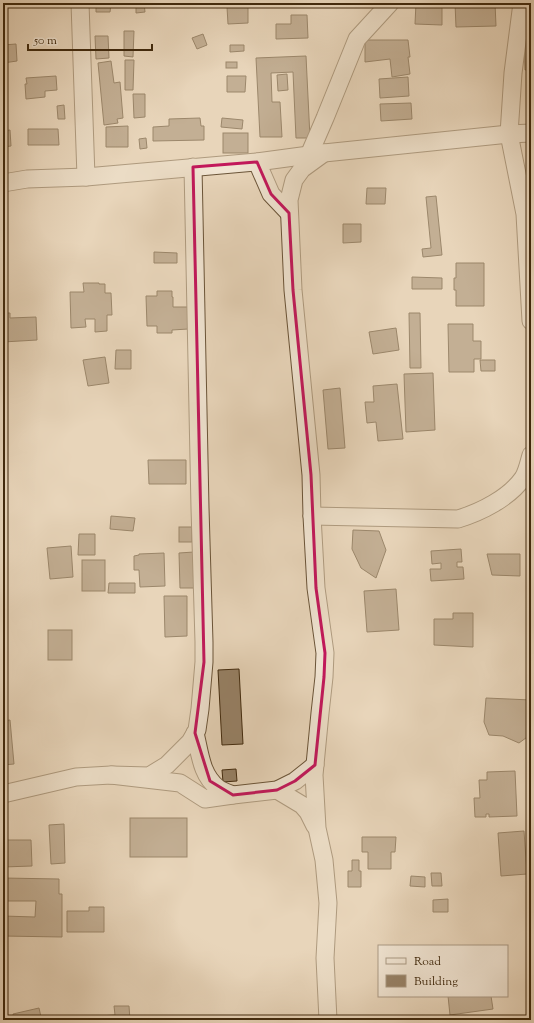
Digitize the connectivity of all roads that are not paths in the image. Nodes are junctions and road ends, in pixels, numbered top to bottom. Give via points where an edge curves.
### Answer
1 (80, 3) edge
2 (390, 3) edge
3 (522, 3) edge
4 (531, 133) edge
5 (509, 134) junction
6 (317, 154) junction
7 (256, 162) junction
8 (193, 167) junction
9 (86, 177) junction
10 (3, 183) edge
11 (289, 213) junction
12 (531, 321) edge
13 (531, 457) edge
14 (312, 516) junction
15 (195, 733) junction
16 (315, 765) junction
17 (111, 775) junction
18 (277, 790) junction
19 (3, 794) edge
20 (232, 795) junction
21 (316, 828) junction
22 (328, 1020) edge

1 - 9 street
2 - 6 street via 357,39 325,118
3 - 5 street via 513,73
4 - 5 street
5 - 6 street
5 - 12 street via 525,214
6 - 7 street
6 - 11 street via 294,180
7 - 8 street
7 - 11 street via 271,194
8 - 9 street
8 - 15 street via 204,662
9 - 10 street
11 - 14 street via 293,290 311,475
13 - 14 street via 524,478 504,496 469,516 458,519
14 - 16 street via 316,588 325,653
15 - 17 street via 180,753 149,776
15 - 20 street via 205,774 219,789
16 - 18 street via 295,781
16 - 21 street
17 - 19 street via 76,777
17 - 20 street via 180,783 205,799
18 - 20 street
18 - 21 street via 302,805
21 - 22 street via 324,860 328,902 325,958

